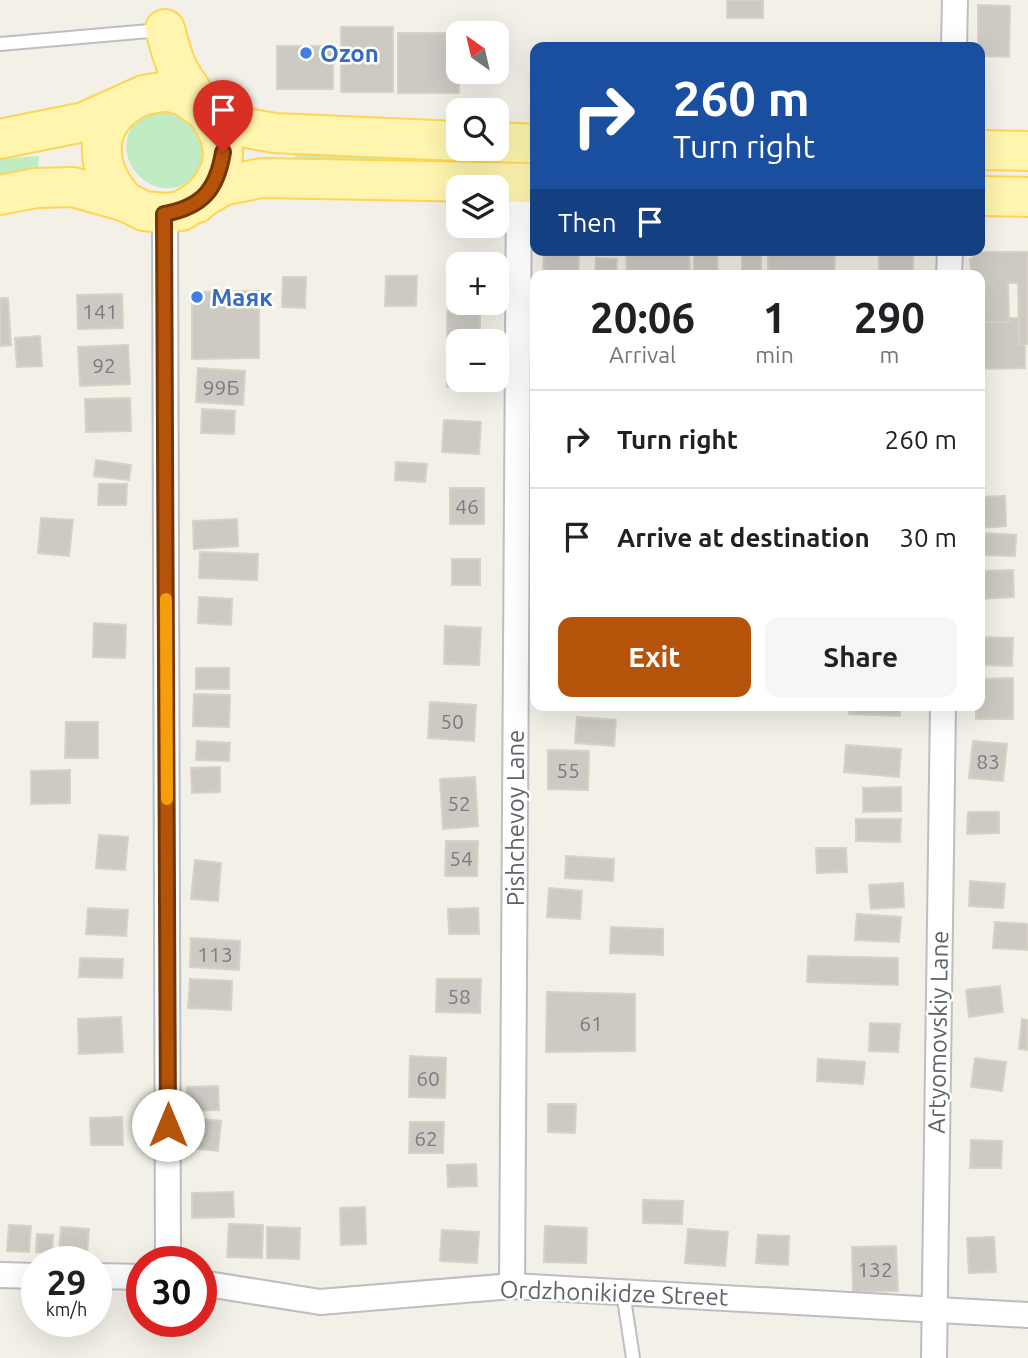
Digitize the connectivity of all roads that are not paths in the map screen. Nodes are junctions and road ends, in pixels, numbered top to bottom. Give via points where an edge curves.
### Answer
1 (955, 0) edge
2 (165, 15) edge
3 (954, 42) edge
4 (0, 44) edge
5 (144, 94) junction
6 (200, 104) junction
7 (0, 139) edge
8 (446, 140) edge
9 (509, 143) edge
10 (530, 144) edge
11 (985, 150) edge
12 (1028, 151) edge
13 (527, 182) edge
14 (0, 195) edge
15 (985, 196) edge
16 (1028, 197) edge
17 (126, 202) junction
18 (181, 208) junction
19 (943, 711) edge
20 (168, 1246) edge
21 (0, 1275) edge
22 (21, 1276) edge
23 (217, 1286) edge
24 (512, 1286) junction
25 (623, 1292) junction
26 (934, 1310) junction
27 (1028, 1315) edge
28 (633, 1358) edge
29 (934, 1358) edge

1 - 3 street
2 - 4 lane
2 - 5 main road
2 - 6 main road via 177,68
5 - 6 main road via 167,91
5 - 7 main road via 84,122
5 - 17 main road via 112,118 104,136 105,174
6 - 8 main road via 225,124 274,133
6 - 18 main road via 221,136 219,174 211,189
9 - 10 main road
11 - 12 main road
13 - 18 main road via 262,178 222,186
13 - 24 street, Pishchevoy Lane
14 - 17 main road via 73,187
15 - 16 main road
17 - 18 main road via 144,211
18 - 20 street
19 - 26 street, Artyomovskiy Lane
21 - 22 street
23 - 24 street, Ordzhonikidze Street via 320,1302
24 - 25 street, Ordzhonikidze Street
25 - 26 street, Ordzhonikidze Street
25 - 28 lane
26 - 27 street, Ordzhonikidze Street
26 - 29 street, Artyomovskiy Lane

